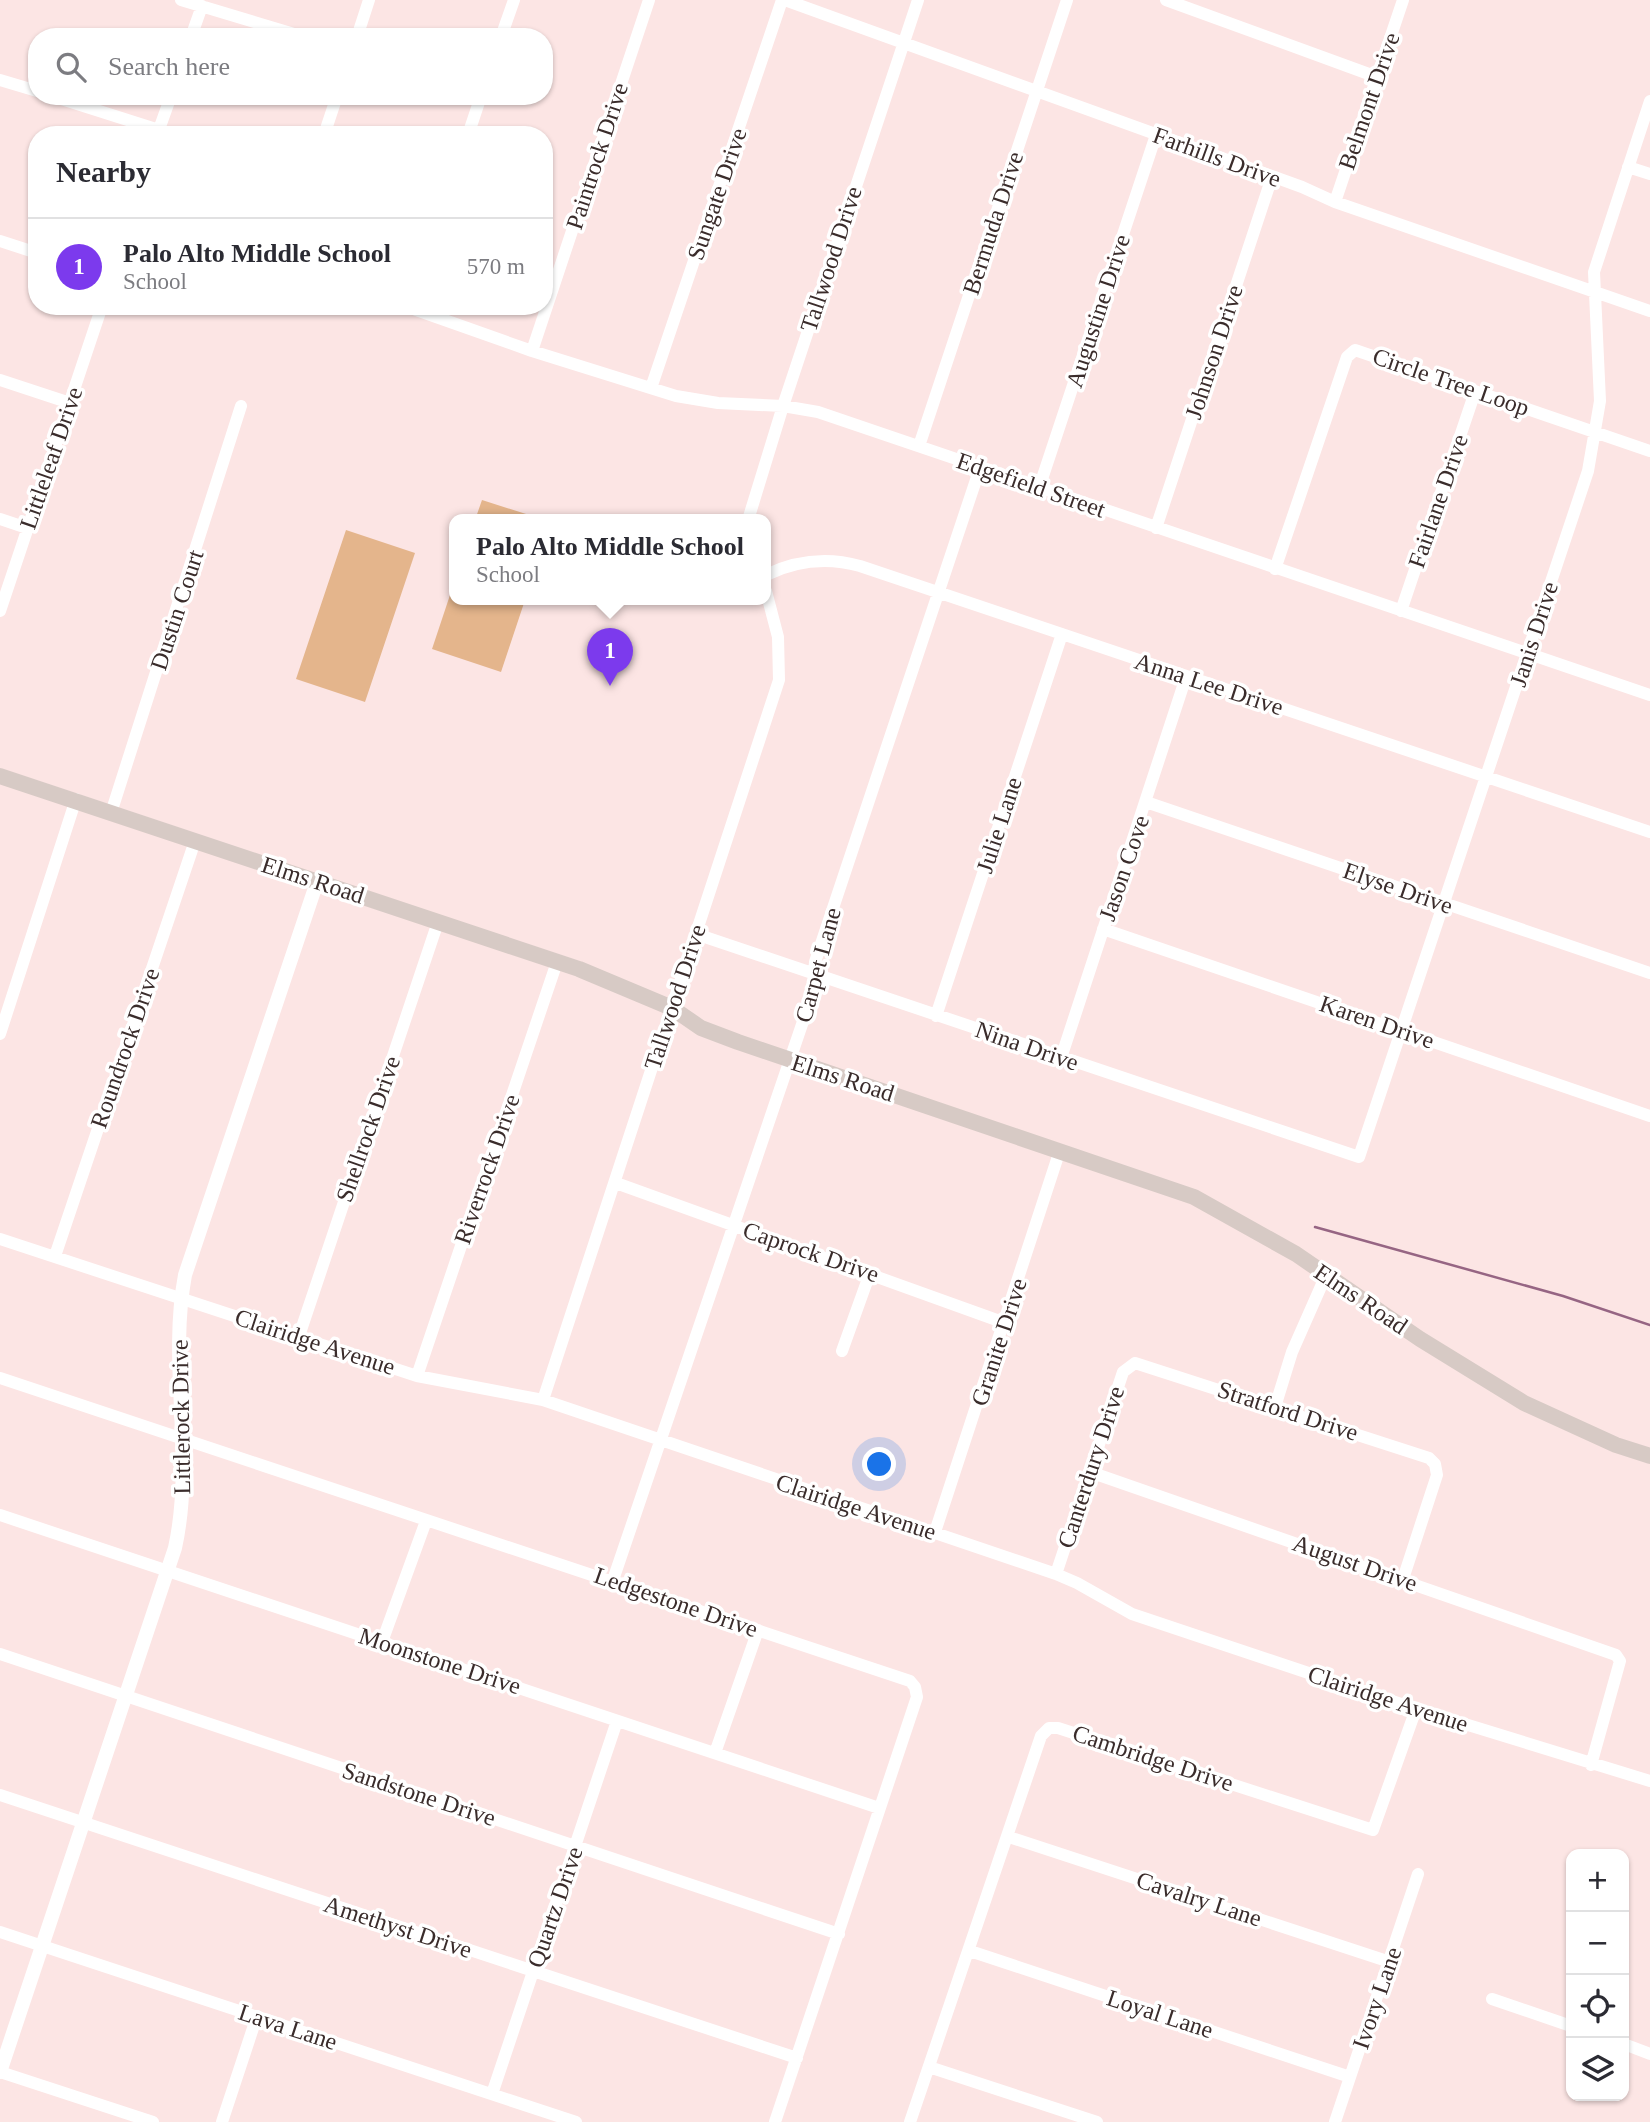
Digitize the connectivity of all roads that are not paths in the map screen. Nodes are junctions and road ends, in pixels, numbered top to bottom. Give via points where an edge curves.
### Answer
1 (181, 0) edge
2 (369, 0) edge
3 (514, 0) edge
4 (649, 0) edge
5 (784, 0) edge
6 (918, 0) edge
7 (1067, 0) edge
8 (1166, 0) edge
9 (1403, 0) edge
10 (202, 6) junction
11 (194, 28) edge
12 (274, 28) edge
13 (360, 28) edge
14 (504, 28) edge
15 (903, 43) junction
16 (1377, 78) junction
17 (0, 80) edge
18 (28, 89) edge
19 (1036, 92) junction
20 (1650, 101) edge
21 (78, 105) edge
22 (168, 105) edge
23 (334, 105) edge
24 (478, 105) edge
25 (140, 126) edge
26 (160, 126) edge
27 (327, 126) edge
28 (471, 126) edge
29 (1156, 135) junction
30 (1628, 167) junction
31 (1650, 174) edge
32 (1272, 177) junction
33 (1335, 202) junction
34 (0, 241) edge
35 (28, 250) edge
36 (553, 288) edge
37 (1593, 292) junction
38 (1650, 311) edge
39 (99, 315) edge
40 (431, 315) edge
41 (544, 315) edge
42 (532, 351) junction
43 (0, 380) edge
44 (652, 388) junction
45 (1475, 392) junction
46 (70, 403) junction
47 (241, 406) dead end
48 (783, 406) junction
49 (1597, 432) junction
50 (919, 446) junction
51 (1650, 451) edge
52 (980, 468) junction
53 (1039, 488) junction
54 (750, 514) edge
55 (0, 519) edge
56 (27, 528) junction
57 (1156, 528) junction
58 (1275, 569) junction
59 (771, 573) edge
60 (937, 593) junction
61 (770, 605) edge
62 (0, 611) edge
63 (1401, 611) junction
64 (1062, 634) junction
65 (1527, 654) junction
66 (1186, 677) junction
67 (1650, 695) edge
68 (0, 776) edge
69 (1486, 776) junction
70 (76, 799) junction
71 (1146, 802) junction
72 (111, 813) junction
73 (1650, 832) edge
74 (195, 841) junction
75 (317, 882) junction
76 (1443, 903) junction
77 (438, 922) junction
78 (1103, 929) junction
79 (696, 934) junction
80 (557, 962) junction
81 (1650, 973) edge
82 (813, 974) junction
83 (672, 1008) junction
84 (936, 1016) junction
85 (1400, 1031) junction
86 (0, 1034) edge
87 (1061, 1058) junction
88 (790, 1061) junction
89 (1650, 1116) edge
90 (1060, 1150) junction
91 (1359, 1157) joint
92 (616, 1183) junction
93 (732, 1225) junction
94 (0, 1239) edge
95 (55, 1256) junction
96 (870, 1273) junction
97 (1326, 1275) junction
98 (180, 1298) junction
99 (1006, 1323) junction
100 (299, 1336) junction
101 (842, 1351) dead end
102 (1133, 1364) joint
103 (417, 1376) junction
104 (0, 1378) edge
105 (543, 1401) junction
106 (1275, 1407) junction
107 (183, 1439) junction
108 (659, 1442) junction
109 (1650, 1456) edge
110 (1090, 1472) junction
111 (0, 1515) edge
112 (426, 1521) junction
113 (935, 1532) junction
114 (167, 1571) junction
115 (1056, 1574) junction
116 (1403, 1579) junction
117 (613, 1580) junction
118 (758, 1630) junction
119 (382, 1642) junction
120 (0, 1654) edge
121 (125, 1695) junction
122 (1416, 1709) junction
123 (617, 1721) junction
124 (715, 1753) junction
125 (1591, 1765) junction
126 (1650, 1781) edge
127 (0, 1796) edge
128 (879, 1808) junction
129 (84, 1823) junction
130 (1009, 1837) junction
131 (575, 1846) junction
132 (1418, 1874) dead end
133 (0, 1931) edge
134 (839, 1934) junction
135 (43, 1946) junction
136 (970, 1951) junction
137 (1390, 1962) junction
138 (533, 1971) junction
139 (1492, 1999) dead end
140 (257, 2017) junction
141 (1566, 2024) edge
142 (1629, 2047) edge
143 (1650, 2053) edge
144 (797, 2058) junction
145 (929, 2067) junction
146 (0, 2072) edge
147 (1350, 2077) junction
148 (492, 2094) junction
149 (153, 2122) edge
150 (222, 2122) edge
151 (576, 2122) edge
152 (775, 2122) edge
153 (910, 2122) edge
154 (1097, 2122) edge
155 (1335, 2122) edge

1 - 10 street
2 - 13 street
3 - 14 street
4 - 36 street, Paintrock Drive
5 - 15 street, Farhills Drive
5 - 44 street, Sungate Drive
6 - 15 street, Tallwood Drive
7 - 19 street, Bermuda Drive
8 - 16 street
9 - 16 street, Belmont Drive
10 - 11 street
10 - 12 street
15 - 19 street, Farhills Drive
15 - 48 street, Tallwood Drive
16 - 33 street, Belmont Drive
17 - 18 street
19 - 29 street, Farhills Drive
19 - 50 street, Bermuda Drive
20 - 30 street, Janis Drive
21 - 25 street
22 - 26 street
23 - 27 street
24 - 28 street
29 - 32 street, Farhills Drive
29 - 53 street, Augustine Drive
30 - 31 street
30 - 37 street, Janis Drive via 1598,253
32 - 33 street, Farhills Drive
32 - 57 street, Johnson Drive
33 - 37 street, Farhills Drive
34 - 35 street
37 - 38 street, Farhills Drive
37 - 49 street, Janis Drive via 1600,386
39 - 46 street, Littleleaf Drive
40 - 42 street, Edgefield Street
41 - 42 street, Paintrock Drive
42 - 44 street, Edgefield Street
43 - 46 street
44 - 48 street, Edgefield Street via 718,404
45 - 49 street, Circle Tree Loop
45 - 58 street, Circle Tree Loop via 1360,350 1349,353
45 - 63 street, Fairlane Drive
46 - 56 street, Littleleaf Drive
47 - 72 street, Dustin Court
48 - 50 street, Edgefield Street via 818,412
48 - 54 street, Tallwood Drive
49 - 51 street, Circle Tree Loop
49 - 65 street, Janis Drive
50 - 52 street, Edgefield Street
52 - 53 street, Edgefield Street
52 - 60 street, Carpet Lane
53 - 57 street, Edgefield Street
55 - 56 street
56 - 62 street, Littleleaf Drive
57 - 58 street, Edgefield Street
58 - 63 street, Edgefield Street
59 - 60 street, Anna Lee Drive via 800,562 842,561
60 - 64 street, Anna Lee Drive
60 - 82 street, Carpet Lane
61 - 79 street, Tallwood Drive via 778,637 779,680
63 - 65 street, Edgefield Street
64 - 66 street, Anna Lee Drive
64 - 84 street, Julie Lane
65 - 67 street, Edgefield Street
65 - 69 street, Janis Drive
66 - 69 street, Anna Lee Drive
66 - 71 street, Jason Cove
68 - 70 main road, Elms Road
69 - 73 street, Anna Lee Drive
69 - 76 street, Janis Drive
70 - 72 main road, Elms Road
70 - 86 street
71 - 76 street, Elyse Drive
71 - 78 street, Jason Cove
72 - 74 main road, Elms Road
74 - 75 main road, Elms Road
74 - 95 street, Roundrock Drive
75 - 77 main road, Elms Road
75 - 98 street, Littlerock Drive via 191,1250
76 - 81 street, Elyse Drive
76 - 85 street, Janis Drive
77 - 80 main road, Elms Road
77 - 100 street, Shellrock Drive
78 - 85 street, Karen Drive
78 - 87 street, Jason Cove
79 - 82 street, Nina Drive
79 - 83 street, Tallwood Drive
80 - 83 main road, Elms Road
80 - 103 street, Riverrock Drive
82 - 84 street, Nina Drive
82 - 88 street, Carpet Lane via 812,995
83 - 88 main road, Elms Road via 701,1028
83 - 92 street, Tallwood Drive
84 - 87 street, Nina Drive
85 - 89 street, Karen Drive
85 - 91 street, Janis Drive
87 - 91 street, Nina Drive
88 - 90 main road, Elms Road
88 - 93 street, Carpet Lane
90 - 97 main road, Elms Road via 1194,1197
90 - 99 street, Granite Drive
92 - 93 street, Caprock Drive
92 - 105 street, Tallwood Drive
93 - 96 street, Caprock Drive
93 - 108 street, Carpet Lane
94 - 95 street
95 - 98 street, Clairidge Avenue
96 - 99 street, Caprock Drive
96 - 101 street
97 - 106 street via 1292,1352
97 - 109 main road, Elms Road via 1524,1403
98 - 100 street, Clairidge Avenue
98 - 107 street, Littlerock Drive
99 - 113 street, Granite Drive
100 - 103 street, Clairidge Avenue
102 - 106 street, Stratford Drive
102 - 110 street, Canterdury Drive via 1123,1372
103 - 105 street, Clairidge Avenue
104 - 107 street, Ledgestone Drive
105 - 108 street, Clairidge Avenue
106 - 116 street, Stratford Drive via 1429,1458 1437,1468
107 - 112 street, Ledgestone Drive
107 - 114 street, Littlerock Drive via 183,1510
108 - 113 street, Clairidge Avenue
108 - 117 street, Carpet Lane
110 - 115 street, Canterdury Drive
110 - 116 street, August Drive
111 - 114 street, Moonstone Drive
112 - 117 street, Ledgestone Drive
112 - 119 street
113 - 115 street, Clairidge Avenue
114 - 119 street, Moonstone Drive
114 - 121 street, Littlerock Drive
115 - 122 street, Clairidge Avenue via 1132,1614
116 - 125 street, August Drive via 1619,1658
117 - 118 street, Ledgestone Drive
118 - 124 street
118 - 128 street, Ledgestone Drive via 910,1681 915,1687 917,1697
119 - 123 street, Moonstone Drive
120 - 121 street, Sandstone Drive
121 - 129 street, Littlerock Drive
121 - 131 street, Sandstone Drive
122 - 125 street, Clairidge Avenue
122 - 130 street, Cambridge Drive via 1373,1830 1049,1728 1041,1736
123 - 124 street, Moonstone Drive
123 - 131 street, Quartz Drive
124 - 128 street, Moonstone Drive
125 - 126 street, Clairidge Avenue
127 - 129 street, Amethyst Drive
128 - 134 street, Ledgestone Drive
129 - 135 street, Littlerock Drive
129 - 138 street, Amethyst Drive
130 - 136 street, Cambridge Drive
130 - 137 street, Cavalry Lane
131 - 134 street, Sandstone Drive
131 - 138 street, Quartz Drive
132 - 137 street, Ivory Lane
133 - 135 street, Lava Lane
134 - 144 street, Ledgestone Drive
135 - 140 street, Lava Lane
135 - 146 street, Littlerock Drive
136 - 145 street, Cambridge Drive
136 - 147 street, Loyal Lane
137 - 147 street, Ivory Lane
138 - 144 street, Amethyst Drive
138 - 148 street, Quartz Drive
139 - 141 street
140 - 148 street, Lava Lane
140 - 150 street
142 - 143 street
144 - 152 street, Ledgestone Drive
145 - 153 street, Cambridge Drive
145 - 154 street
146 - 149 street
147 - 155 street, Ivory Lane
148 - 151 street, Lava Lane

